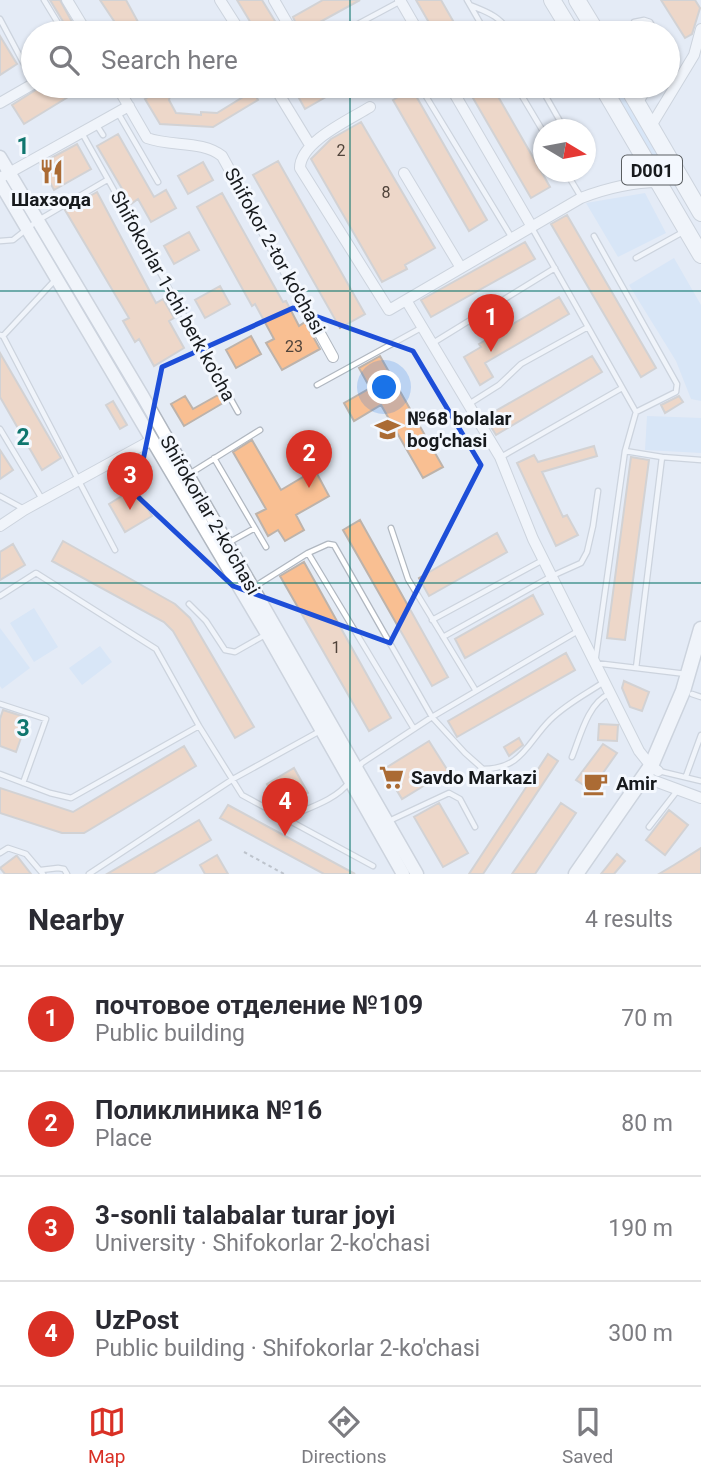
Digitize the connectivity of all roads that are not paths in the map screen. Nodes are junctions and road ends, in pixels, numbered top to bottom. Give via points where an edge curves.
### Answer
1 (44, 0) edge
2 (67, 0) edge
3 (220, 0) edge
4 (275, 0) edge
5 (552, 0) edge
6 (578, 0) edge
7 (400, 1) edge
8 (468, 3) edge
9 (0, 19) edge
10 (57, 21) edge
11 (80, 21) edge
12 (233, 21) edge
13 (286, 21) edge
14 (363, 21) edge
15 (412, 21) edge
16 (479, 21) edge
17 (502, 21) edge
18 (565, 21) edge
19 (590, 21) edge
20 (701, 29) edge
21 (21, 59) edge
22 (680, 78) edge
23 (21, 90) edge
24 (124, 98) edge
25 (281, 98) edge
26 (427, 98) edge
27 (457, 98) edge
28 (523, 98) edge
29 (547, 98) edge
30 (610, 98) edge
31 (634, 98) edge
32 (644, 98) edge
33 (667, 98) edge
34 (0, 103) edge
35 (129, 106) junction
36 (639, 106) junction
37 (370, 107) dead end
38 (117, 112) junction
39 (536, 119) edge
40 (559, 119) edge
41 (96, 124) junction
42 (650, 126) junction
43 (81, 132) junction
44 (103, 135) dead end
45 (310, 145) junction
46 (0, 157) edge
47 (677, 172) junction
48 (404, 173) dead end
49 (3, 178) edge
50 (108, 180) junction
51 (158, 182) dead end
52 (572, 182) edge
53 (659, 182) junction
54 (581, 198) junction
55 (701, 213) edge
56 (32, 225) junction
57 (532, 227) junction
58 (693, 235) edge
59 (594, 236) dead end
60 (512, 238) junction
61 (0, 241) edge
62 (701, 255) edge
63 (636, 258) dead end
64 (461, 268) junction
65 (555, 268) junction
66 (55, 279) junction
67 (406, 300) junction
68 (422, 327) junction
69 (588, 327) junction
70 (2, 336) edge
71 (432, 343) junction
72 (333, 357) dead end
73 (317, 386) dead end
74 (622, 388) junction
75 (468, 404) junction
76 (238, 412) dead end
77 (636, 412) junction
78 (0, 429) edge
79 (260, 430) dead end
80 (152, 440) junction
81 (625, 451) junction
82 (214, 457) junction
83 (500, 457) junction
84 (662, 457) junction
85 (701, 460) edge
86 (187, 475) junction
87 (80, 481) junction
88 (598, 491) dead end
89 (0, 496) edge
90 (43, 500) junction
91 (24, 510) junction
92 (0, 526) edge
93 (255, 528) junction
94 (391, 528) dead end
95 (227, 544) junction
96 (266, 547) dead end
97 (115, 550) dead end
98 (308, 553) junction
99 (544, 560) junction
100 (552, 576) junction
101 (247, 592) junction
102 (0, 596) edge
103 (188, 604) dead end
104 (432, 620) junction
105 (701, 629) edge
106 (579, 631) junction
107 (267, 634) junction
108 (443, 637) junction
109 (595, 663) junction
110 (701, 663) edge
111 (636, 668) junction
112 (688, 674) junction
113 (604, 681) junction
114 (476, 691) junction
115 (610, 693) junction
116 (692, 694) edge
117 (0, 704) edge
118 (432, 717) junction
119 (199, 726) junction
120 (326, 727) junction
121 (415, 729) junction
122 (701, 735) edge
123 (572, 757) dead end
124 (0, 774) edge
125 (651, 774) junction
126 (353, 775) junction
127 (685, 776) junction
128 (233, 779) junction
129 (701, 781) edge
130 (23, 783) junction
131 (677, 790) junction
132 (701, 798) edge
133 (286, 818) junction
134 (387, 823) junction
135 (475, 827) dead end
136 (649, 827) dead end
137 (0, 853) edge
138 (373, 866) dead end
139 (42, 872) edge
140 (67, 874) edge
141 (89, 874) edge
142 (403, 874) edge
143 (417, 874) edge
144 (576, 874) edge
145 (585, 874) edge

1 - 10 lane
2 - 11 street
3 - 12 street
4 - 13 street
5 - 18 highway
6 - 19 highway
7 - 14 lane
7 - 15 street
8 - 16 lane
8 - 17 lane
9 - 21 lane
20 - 22 street via 694,55
23 - 34 street
24 - 35 street, Shifokor 2-tor ko'chasi
25 - 45 street
26 - 60 lane
27 - 57 street
28 - 39 lane
29 - 40 lane
30 - 53 highway, D001
31 - 36 highway, D001
32 - 36 lane
33 - 42 street
35 - 38 street
35 - 72 street, Shifokor 2-tor ko'chasi via 147,138 205,148 222,156
36 - 42 highway, D001
37 - 45 street
38 - 41 street
38 - 51 lane
41 - 43 street
41 - 44 lane
42 - 47 highway, D001
43 - 49 street
43 - 50 lane, Shifokorlar 1-chi berk ko'cha
45 - 67 street via 300,168 389,310
46 - 49 street, Shifokorlar 2-ko'chasi
47 - 53 highway
47 - 55 highway, D001
48 - 64 street
49 - 56 street, Shifokorlar 2-ko'chasi
50 - 56 lane
50 - 76 lane, Shifokorlar 1-chi berk ko'cha
52 - 54 lane
53 - 54 street via 606,188
53 - 58 highway, D001
54 - 57 street
56 - 61 lane via 13,240
56 - 66 street, Shifokorlar 2-ko'chasi
56 - 86 street, Shifokorlar 2-ko'chasi via 142,395
57 - 60 street
57 - 65 lane
58 - 62 highway, D001
58 - 63 lane
59 - 77 lane via 677,384 676,392
60 - 64 street
64 - 67 street
65 - 69 lane
65 - 71 lane
66 - 70 lane
66 - 80 street, Shifokorlar 2-ko'chasi
67 - 68 street
68 - 71 street
68 - 73 lane
69 - 74 lane
69 - 75 lane via 521,364 499,385
70 - 87 lane
71 - 75 street
74 - 77 lane
74 - 83 lane
75 - 83 street
77 - 81 lane
78 - 90 lane
79 - 82 lane
80 - 87 street
80 - 101 street, Shifokorlar 2-ko'chasi
81 - 84 lane
81 - 109 lane
82 - 86 lane
82 - 93 lane
83 - 99 street
84 - 85 lane
84 - 111 lane
86 - 95 street, Shifokorlar 2-ko'chasi
87 - 90 street
87 - 97 lane
88 - 100 lane via 587,552 581,563
89 - 91 lane
90 - 91 street
91 - 92 street
93 - 95 lane
93 - 96 lane
94 - 104 lane via 408,579
95 - 101 street, Shifokorlar 2-ko'chasi
98 - 101 lane
98 - 118 lane via 334,545
98 - 121 lane
99 - 100 street
99 - 104 lane
100 - 106 street
100 - 108 lane
101 - 107 street, Shifokorlar 2-ko'chasi
101 - 120 street, Shifokorlar 2-ko'chasi
102 - 119 lane via 36,573 156,649
103 - 107 lane via 225,650 235,652
104 - 108 lane
105 - 112 main road
106 - 109 street
106 - 114 lane
107 - 120 street, Shifokorlar 2-ko'chasi
108 - 114 lane
109 - 111 lane
109 - 113 street
110 - 116 main road
111 - 112 lane
112 - 116 main road
113 - 115 street
113 - 118 lane via 549,721 521,757 487,769
114 - 118 lane
115 - 123 lane via 594,707
115 - 125 street
116 - 125 main road
117 - 130 lane via 46,719
118 - 121 lane
119 - 128 lane
119 - 130 lane via 71,798
120 - 126 street, Shifokorlar 2-ko'chasi
120 - 128 lane
121 - 126 lane via 362,763
122 - 127 lane
124 - 130 lane
125 - 127 lane
125 - 131 street
125 - 144 main road
125 - 145 main road
126 - 133 lane via 345,788
126 - 134 street, Shifokorlar 2-ko'chasi
126 - 142 street, Shifokorlar 2-ko'chasi
127 - 129 lane
128 - 133 lane via 249,801
128 - 141 lane
131 - 132 street
131 - 136 lane
133 - 138 lane
134 - 135 lane via 449,793 460,799
134 - 143 street, Shifokorlar 2-ko'chasi
137 - 139 lane via 8,848 26,853
139 - 140 lane via 58,867

